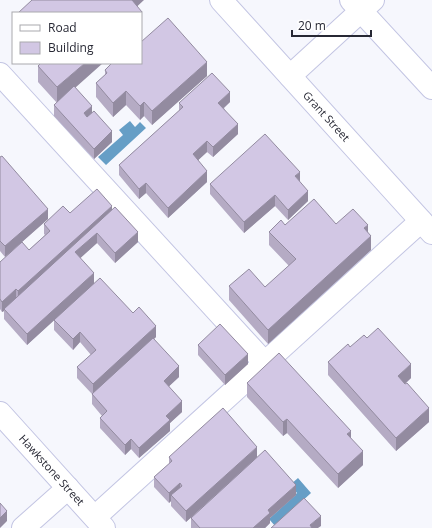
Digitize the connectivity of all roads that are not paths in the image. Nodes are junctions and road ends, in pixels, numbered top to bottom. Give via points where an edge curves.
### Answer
1 (221, 0) edge
2 (362, 4) edge
3 (0, 74) edge
4 (290, 76) junction
5 (432, 88) edge
6 (426, 227) edge
7 (264, 362) junction
8 (0, 413) edge
9 (68, 488) junction
10 (99, 523) edge
11 (23, 528) edge

1 - 4 street, Grant Street
2 - 4 street
2 - 5 street
3 - 7 street
4 - 6 street, Grant Street
6 - 7 street
7 - 10 street
8 - 9 street, Hawkstone Street
9 - 10 street, Hawkstone Street
9 - 11 street

